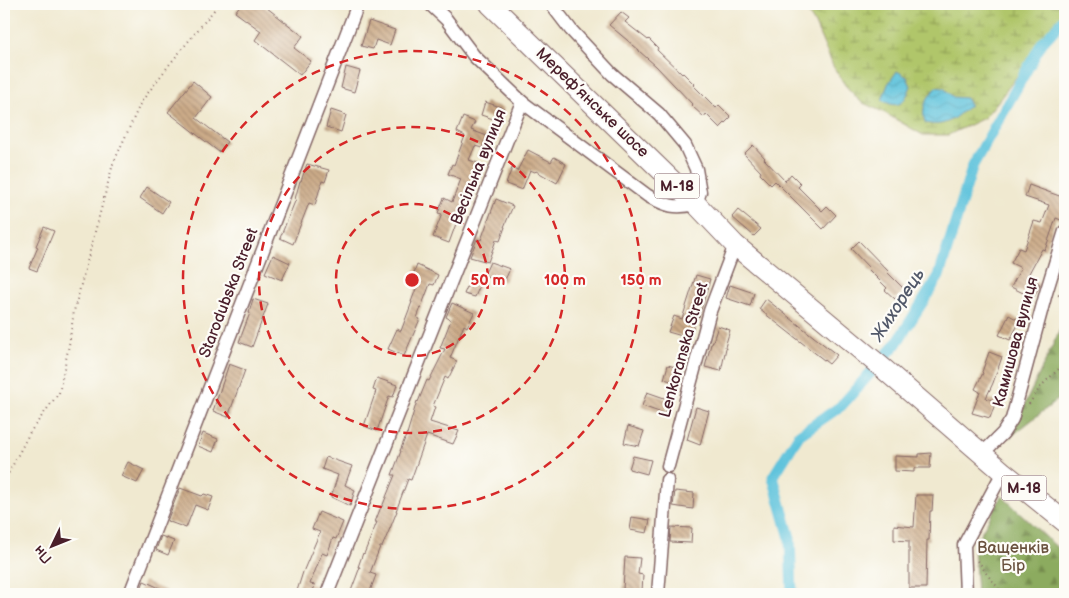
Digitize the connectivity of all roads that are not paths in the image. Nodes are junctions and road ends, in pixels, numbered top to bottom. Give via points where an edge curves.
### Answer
1 (358, 4) edge
2 (430, 4) edge
3 (490, 4) edge
4 (551, 4) edge
5 (522, 102) junction
6 (696, 204) junction
7 (1065, 231) edge
8 (735, 245) junction
9 (983, 453) junction
10 (668, 466) dead end
11 (1003, 472) junction
12 (667, 480) dead end
13 (1065, 522) edge
14 (130, 594) edge
15 (327, 594) edge
16 (658, 594) edge
17 (966, 594) edge

1 - 14 street, Starodubska Street
2 - 5 street via 446,19 474,56
3 - 6 highway, Мереф’янське шосе / М-18
4 - 6 street via 612,74 658,114 685,145 696,169 700,192
5 - 6 street, Весільна вулиця via 648,196 681,208
5 - 15 street, Весільна вулиця
6 - 8 highway, Мереф’янське шосе / М-18
7 - 9 street, Камишова вулиця via 1012,419
8 - 9 highway, Мереф’янське шосе / М-18
8 - 10 street, Lenkoranska Street via 710,311
9 - 11 highway, М-18
11 - 13 highway, М-18
11 - 17 street via 964,545
12 - 16 street

